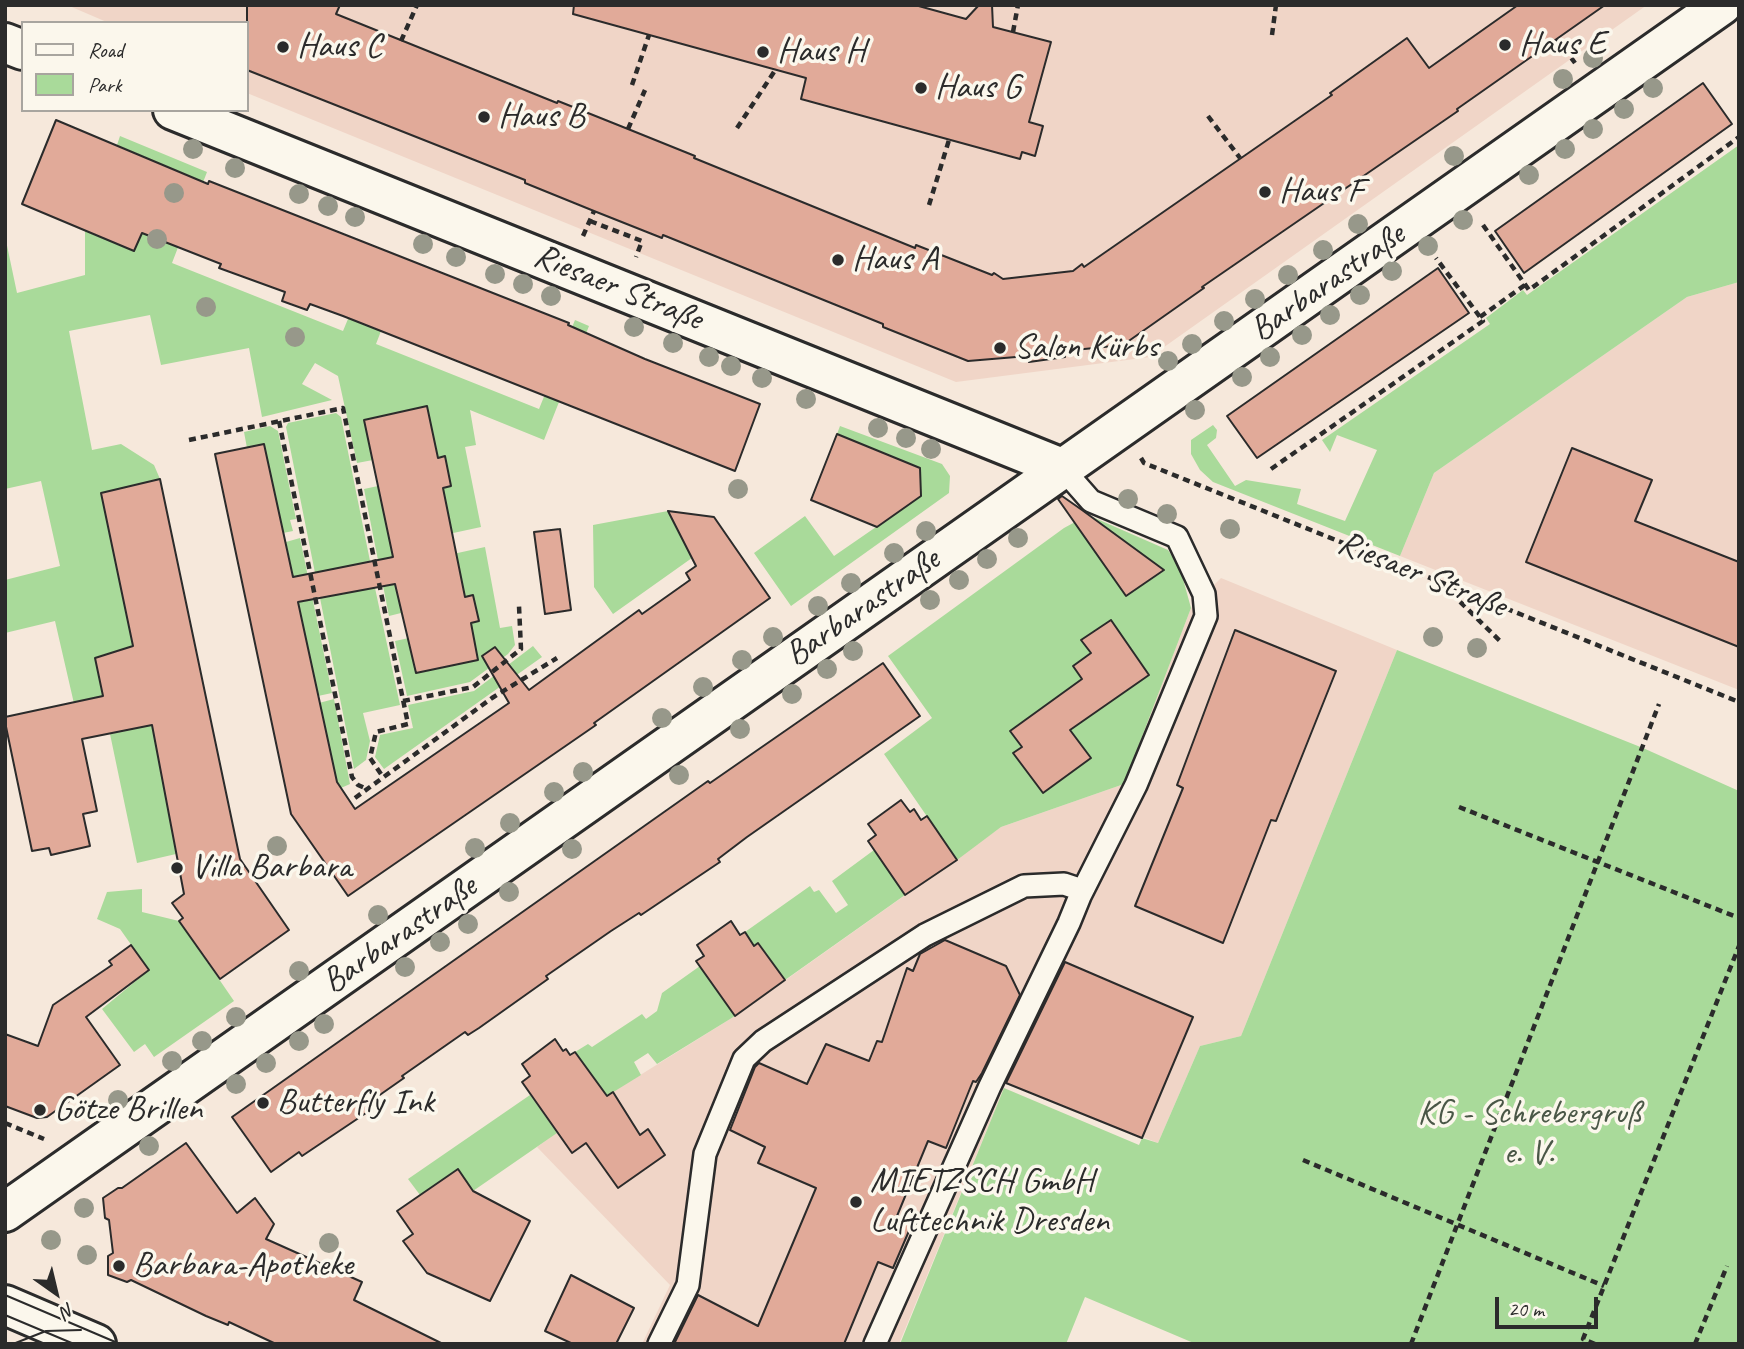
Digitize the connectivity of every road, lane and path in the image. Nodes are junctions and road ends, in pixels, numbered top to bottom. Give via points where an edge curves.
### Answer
1 (417, 5) edge
2 (1018, 5) edge
3 (1276, 5) edge
4 (1722, 5) edge
5 (1013, 32) dead end
6 (649, 34) dead end
7 (1272, 35) dead end
8 (1557, 39) dead end
9 (401, 41) dead end
10 (1575, 64) dead end
11 (776, 69) dead end
12 (632, 85) dead end
13 (645, 90) dead end
14 (178, 112) edge
15 (1208, 116) dead end
16 (737, 128) dead end
17 (628, 129) dead end
18 (1739, 137) edge
19 (949, 140) dead end
20 (1240, 158) dead end
21 (929, 205) dead end
22 (594, 211) dead end
23 (590, 221) junction
24 (1483, 225) dead end
25 (586, 230) dead end
26 (1436, 258) dead end
27 (1525, 285) junction
28 (622, 289) junction
29 (1480, 317) junction
30 (279, 421) junction
31 (1120, 429) junction
32 (189, 440) dead end
33 (1062, 468) junction
34 (1271, 469) dead end
35 (1440, 582) junction
36 (519, 606) dead end
37 (1500, 641) dead end
38 (557, 658) dead end
39 (403, 701) junction
40 (1739, 702) edge
41 (1659, 704) dead end
42 (383, 777) junction
43 (367, 789) junction
44 (355, 798) dead end
45 (1459, 807) dead end
46 (1598, 863) junction
47 (1080, 896) junction
48 (1739, 918) edge
49 (1739, 946) edge
50 (5, 1123) edge
51 (45, 1139) dead end
52 (1303, 1160) dead end
53 (5, 1212) edge
54 (1457, 1226) junction
55 (1727, 1266) dead end
56 (1604, 1286) junction
57 (5, 1305) edge
58 (78, 1342) edge
59 (659, 1344) edge
60 (875, 1344) edge
61 (1411, 1344) edge
62 (1595, 1344) edge
63 (1695, 1344) edge

1 - 9 path
2 - 5 path
3 - 7 path
4 - 31 street, Barbarastraße
6 - 12 path
8 - 10 path
11 - 16 path
13 - 17 path
14 - 28 street, Riesaer Straße
15 - 20 path
18 - 27 path via 1529,290
19 - 21 path
22 - 23 path
23 - 25 path
23 - 28 path via 642,241
24 - 27 path
26 - 29 path
27 - 29 path
28 - 33 street, Riesaer Straße
29 - 34 path via 1483,321
30 - 32 path
30 - 39 path via 343,408
30 - 43 path via 352,777
31 - 33 street, Barbarastraße
31 - 35 path, Riesaer Straße via 1144,463
33 - 47 lane via 1091,501 1177,537 1205,594 1206,616 1136,785
33 - 53 street, Barbarastraße
35 - 37 path
35 - 40 path, Riesaer Straße
36 - 39 path via 521,649 473,687
38 - 42 path via 492,698
39 - 42 path via 408,724 376,732 370,758
41 - 46 path
42 - 43 path
43 - 44 path
45 - 46 path
46 - 48 path
46 - 54 path
47 - 59 lane via 1076,888 1063,884 1024,886 1011,892 925,935 763,1041 744,1059 705,1154 688,1285
47 - 60 lane
49 - 56 path
50 - 51 path
52 - 54 path
54 - 56 path
54 - 61 path
55 - 63 path
56 - 62 path via 1583,1339
57 - 58 street

